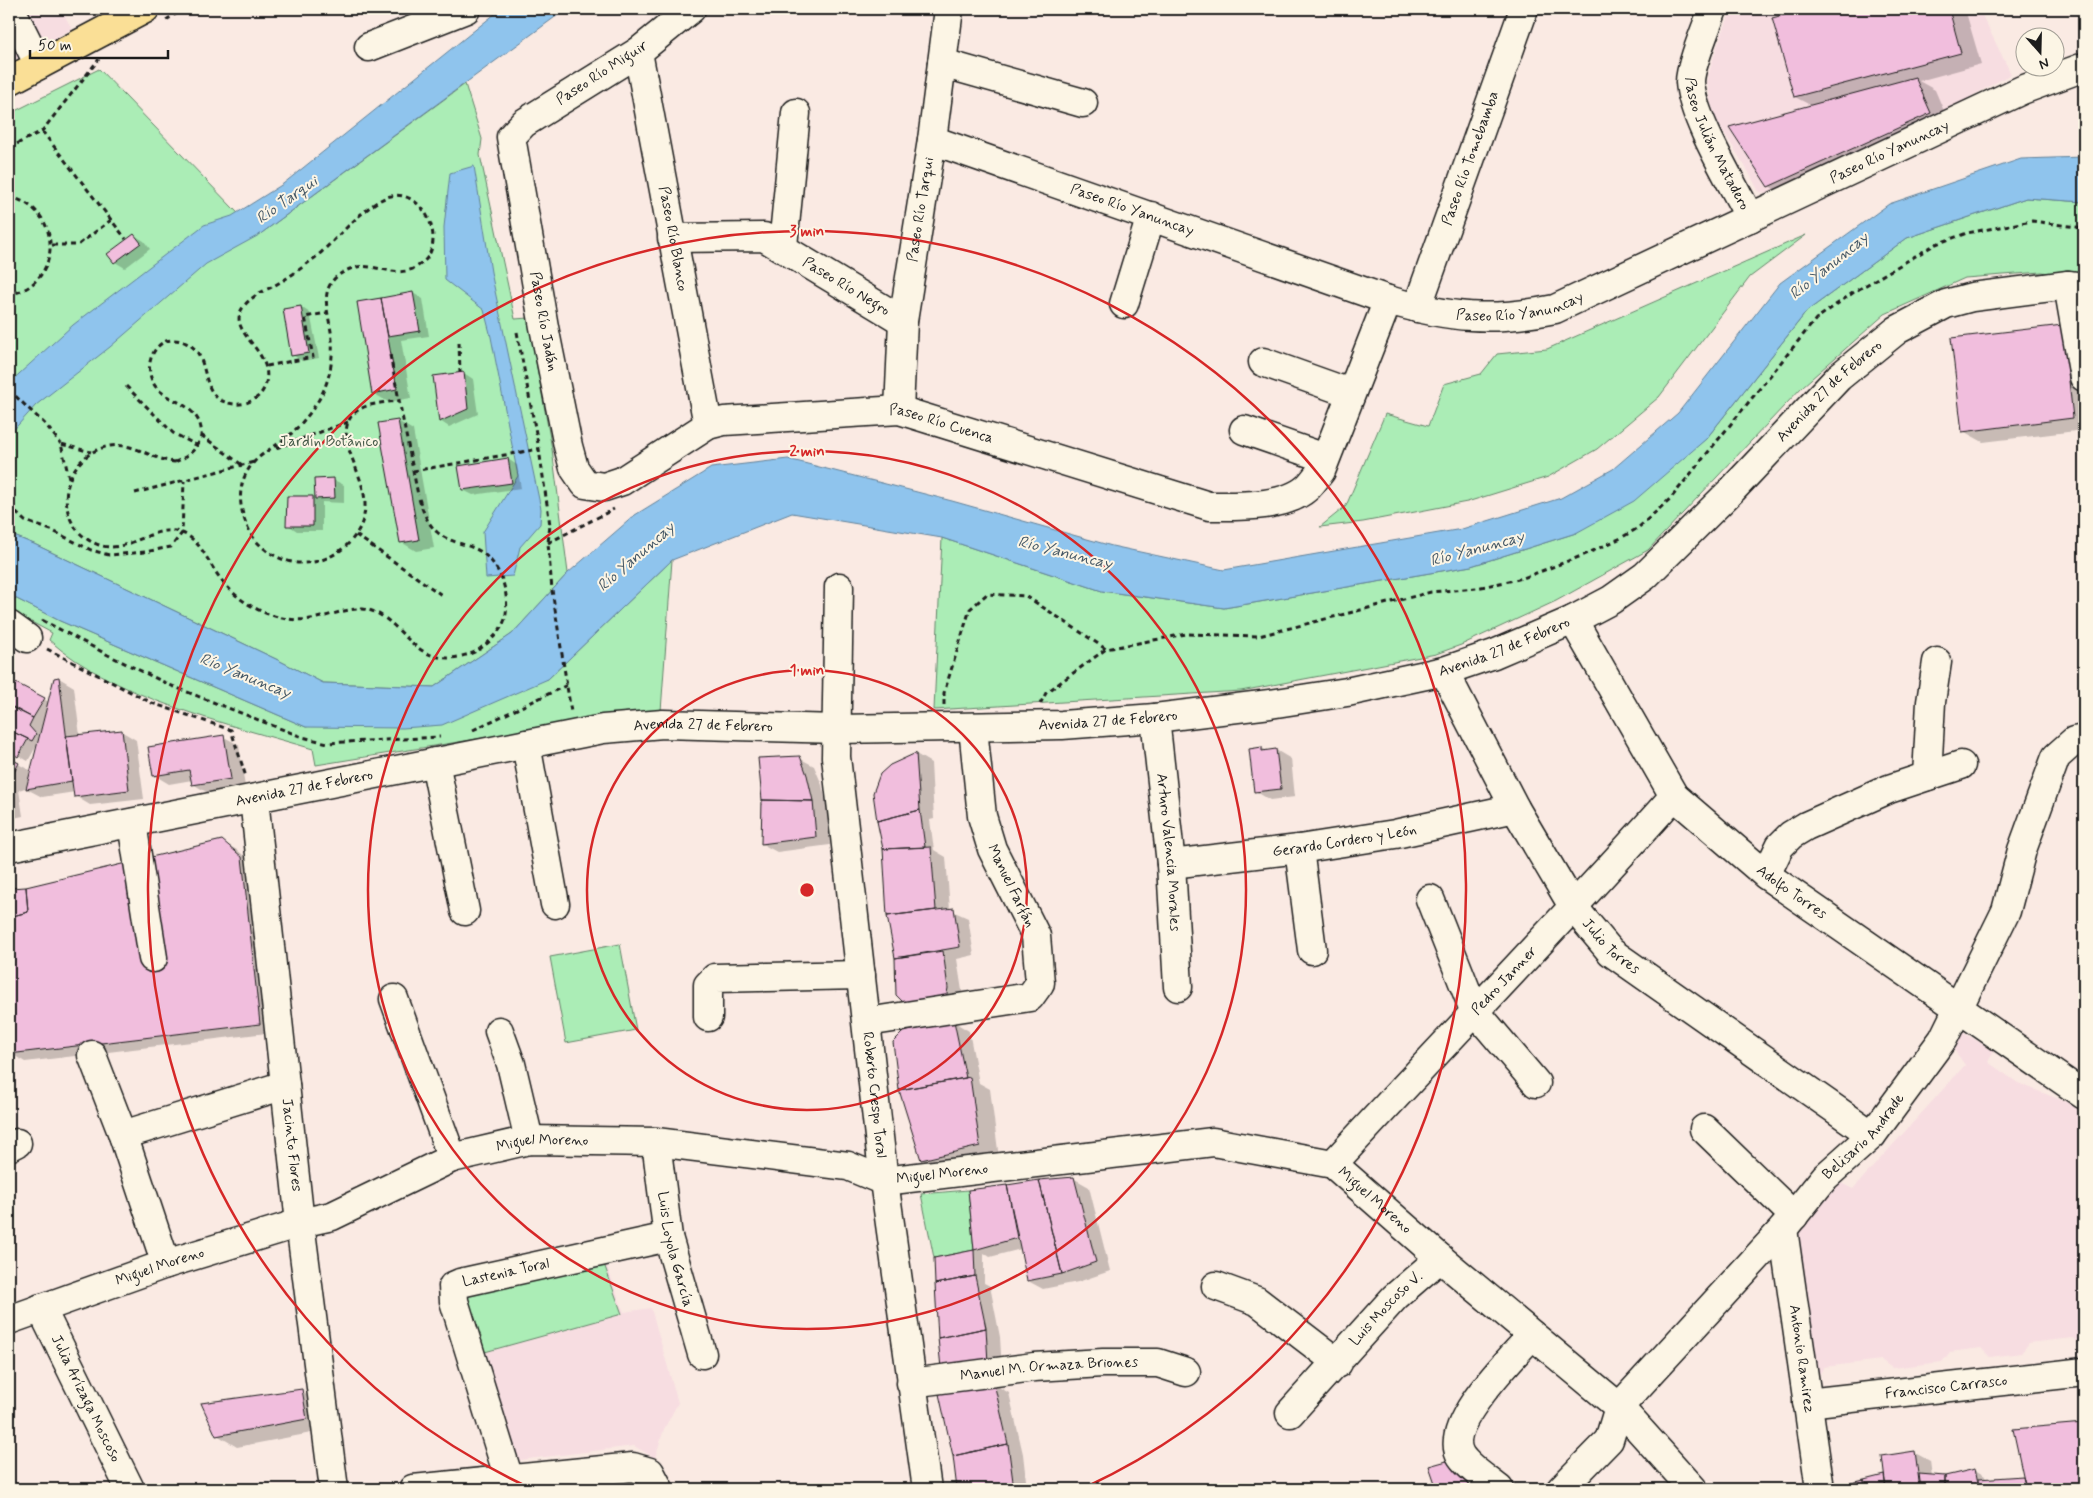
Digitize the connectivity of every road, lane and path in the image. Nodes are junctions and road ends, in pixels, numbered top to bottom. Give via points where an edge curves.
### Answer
1 (11, 9) edge
2 (29, 9) edge
3 (145, 9) edge
4 (466, 9) edge
5 (691, 9) edge
6 (948, 9) edge
7 (1524, 9) edge
8 (1713, 9) edge
9 (369, 47) dead end
10 (638, 52) junction
11 (102, 56) dead end
12 (47, 60) junction
13 (942, 63) junction
14 (2084, 67) edge
15 (9, 81) edge
16 (1084, 103) dead end
17 (796, 113) dead end
18 (42, 131) junction
19 (511, 137) joint
20 (932, 140) junction
21 (9, 148) edge
22 (9, 197) edge
23 (1151, 216) junction
24 (1750, 218) junction
25 (111, 220) junction
26 (2084, 228) edge
27 (672, 238) junction
28 (126, 239) dead end
29 (52, 245) junction
30 (783, 246) junction
31 (2076, 286) edge
32 (9, 296) edge
33 (1388, 300) junction
34 (1124, 304) dead end
35 (1417, 308) junction
36 (326, 313) junction
37 (903, 321) junction
38 (517, 332) dead end
39 (459, 342) dead end
40 (390, 355) dead end
41 (1263, 362) dead end
42 (267, 366) junction
43 (460, 373) dead end
44 (2084, 377) edge
45 (126, 386) dead end
46 (9, 390) edge
47 (1350, 393) junction
48 (398, 401) junction
49 (899, 410) junction
50 (348, 422) junction
51 (708, 425) junction
52 (1244, 430) dead end
53 (201, 435) junction
54 (61, 444) junction
55 (198, 446) junction
56 (272, 449) junction
57 (539, 449) junction
58 (91, 452) junction
59 (1326, 458) junction
60 (254, 462) junction
61 (243, 465) junction
62 (413, 471) junction
63 (69, 478) junction
64 (184, 481) junction
65 (604, 487) joint
66 (135, 494) dead end
67 (9, 506) edge
68 (182, 533) junction
69 (356, 535) junction
70 (839, 587) dead end
71 (443, 596) dead end
72 (1573, 620) junction
73 (18, 627) edge
74 (1106, 649) junction
75 (1937, 662) dead end
76 (1444, 671) junction
77 (1039, 707) dead end
78 (944, 708) dead end
79 (1155, 718) junction
80 (973, 728) junction
81 (838, 729) junction
82 (470, 732) dead end
83 (446, 735) dead end
84 (2084, 739) edge
85 (526, 744) junction
86 (435, 762) junction
87 (1961, 765) dead end
88 (1926, 776) junction
89 (1674, 796) junction
90 (254, 799) junction
91 (1515, 808) junction
92 (132, 822) junction
93 (9, 846) edge
94 (1299, 849) junction
95 (1171, 864) junction
96 (1766, 875) junction
97 (1430, 899) dead end
98 (555, 904) dead end
99 (1574, 908) junction
100 (466, 911) dead end
101 (1312, 950) dead end
102 (153, 958) dead end
103 (861, 975) junction
104 (1178, 987) dead end
105 (394, 999) dead end
106 (1959, 1008) junction
107 (1474, 1010) junction
108 (708, 1017) dead end
109 (867, 1022) junction
110 (499, 1030) dead end
111 (92, 1055) dead end
112 (1536, 1083) dead end
113 (284, 1085) junction
114 (2084, 1095) edge
115 (1704, 1129) dead end
116 (1872, 1135) junction
117 (123, 1136) junction
118 (529, 1140) junction
119 (656, 1142) junction
120 (452, 1158) junction
121 (1333, 1164) junction
122 (884, 1181) junction
123 (300, 1223) junction
124 (1788, 1223) junction
125 (668, 1237) junction
126 (1440, 1258) junction
127 (166, 1264) junction
128 (1216, 1286) dead end
129 (41, 1308) junction
130 (9, 1320) edge
131 (1532, 1335) junction
132 (702, 1354) dead end
133 (1338, 1363) junction
134 (1186, 1372) dead end
135 (2084, 1372) edge
136 (911, 1383) junction
137 (1807, 1403) junction
138 (1619, 1407) junction
139 (1290, 1414) dead end
140 (509, 1480) junction
141 (130, 1489) edge
142 (334, 1489) edge
143 (413, 1489) edge
144 (659, 1489) edge
145 (927, 1489) edge
146 (1499, 1489) edge
147 (1561, 1489) edge
148 (1693, 1489) edge
149 (1820, 1489) edge

1 - 12 street
2 - 12 street
3 - 12 main road
4 - 9 street
5 - 10 street, Paseo Río Miguir
6 - 13 street, Paseo Río Tarqui
7 - 35 street, Paseo Río Tomebamba
8 - 24 street, Paseo Julián Matadero via 1690,80 1693,98 1699,118
10 - 19 street, Paseo Río Miguir via 524,123
10 - 27 street, Paseo Río Blanco
11 - 18 path
12 - 15 main road
13 - 16 street
13 - 20 street, Paseo Río Tarqui
14 - 24 street, Paseo Río Yanuncay via 2022,90
17 - 30 street
18 - 21 path
18 - 25 path
19 - 65 street, Paseo Río Jadán via 544,327 572,461 585,484
20 - 23 street, Paseo Río Yanuncay
20 - 37 street, Paseo Río Tarqui
22 - 29 path via 31,205 46,222
23 - 33 street, Paseo Río Yanuncay
23 - 34 street
24 - 35 street, Paseo Río Yanuncay via 1554,309 1488,318
25 - 28 path
25 - 29 path via 78,245
26 - 74 path via 2032,222 1967,233 1936,244 1854,292 1816,319 1665,503 1638,528 1584,556 1523,578 1477,588 1431,592 1259,636 1186,634
27 - 30 street, Paseo Río Negro via 764,237
27 - 51 street, Paseo Río Blanco
29 - 32 path via 47,266 30,286
30 - 37 street, Paseo Río Negro
31 - 44 street
31 - 72 street, Avenida 27 de Febrero via 1972,297 1946,304 1897,330 1839,377 1753,469 1645,576
33 - 35 street, Paseo Río Yanuncay
33 - 47 street
36 - 42 path via 305,316 313,357
36 - 42 path via 325,296 334,280 351,269 371,266 389,272 408,272 425,261 433,245 432,228 424,210 411,198 391,196 371,207 316,257 242,308 239,323 245,338 259,350
36 - 56 path via 332,338 332,364 324,390 293,433
37 - 49 street, Paseo Río Tarqui
38 - 57 path
39 - 43 path
40 - 48 path
41 - 47 street
42 - 53 path via 263,392 251,401 235,405 219,400 209,388 202,358 195,347 181,340 168,340 155,350 148,363 150,377 158,391 189,408 199,420
45 - 55 path via 173,432
46 - 54 path
47 - 59 street
48 - 50 path via 367,406 355,412
48 - 62 path
49 - 51 street, Paseo Río Cuenca via 724,421
49 - 59 street, Paseo Río Cuenca via 1209,506 1245,507 1286,500 1307,488 1321,471
50 - 56 path
50 - 69 path via 347,436 365,493 364,515
51 - 65 street, Paseo Río Cuenca via 622,481
52 - 59 street
53 - 55 path
53 - 61 path
54 - 58 path
54 - 63 path
55 - 58 path, bridge via 187,458 175,462 161,461 128,445
56 - 60 path
57 - 62 path
57 - 82 path via 550,525 548,543 552,590 567,686
58 - 63 path, bridge via 79,461
60 - 61 path
60 - 69 path via 242,480 239,502 246,525 257,543 277,558 298,563 321,561 342,550
61 - 64 path
62 - 68 path, bridge via 424,517 438,533 484,555 502,577 508,600 504,621 493,639 476,652 453,658 432,656 414,646 384,617 364,609 293,620 272,616 234,594 198,545
63 - 68 path, bridge via 66,501 71,520 82,535 100,545 122,546 161,531
64 - 66 path
64 - 68 path
67 - 68 path via 25,521 109,555 171,547
69 - 71 path
70 - 81 street, Roberto Crespo Toral
72 - 76 street, Avenida 27 de Febrero via 1494,654
72 - 89 street, Adolfo Torres
73 - 83 path via 108,655 172,686 302,737 328,743 366,743
73 - 90 path via 152,703 231,730
74 - 77 path via 1046,693
74 - 78 path via 1026,596 987,594 970,609 944,693
75 - 88 street
76 - 79 street, Avenida 27 de Febrero via 1347,692
76 - 91 street, Julio Torres
79 - 80 street, Avenida 27 de Febrero
79 - 95 street, Arturo Valencia Morales
80 - 81 street, Avenida 27 de Febrero
80 - 109 street, Manuel Farfán via 982,816 992,849 1036,936 1040,982 1030,997
81 - 85 street, Avenida 27 de Febrero via 663,724 603,729
81 - 103 street, Roberto Crespo Toral via 836,757
84 - 106 street, Belisario Andrade via 2074,741 2056,757 2022,850 2006,911
85 - 86 street, Avenida 27 de Febrero
85 - 98 street
86 - 90 street, Avenida 27 de Febrero
86 - 100 street
87 - 88 street
88 - 96 street via 1889,788 1791,835 1780,846
89 - 96 street, Adolfo Torres
89 - 99 street, Pedro Janner
90 - 92 street, Avenida 27 de Febrero
90 - 113 street, Jacinto Flores
91 - 94 street, Gerardo Cordero y León via 1395,834
91 - 99 street, Julio Torres
92 - 93 street, Avenida 27 de Febrero
92 - 102 street
94 - 95 street, Gerardo Cordero y León
94 - 101 street
95 - 104 street, Arturo Valencia Morales
96 - 106 street, Adolfo Torres
97 - 107 street
99 - 107 street, Pedro Janner
99 - 116 street, Julio Torres via 1611,952
103 - 108 street via 715,978 708,985
103 - 109 street, Roberto Crespo Toral
105 - 120 street
106 - 114 street, Adolfo Torres
106 - 116 street, Belisario Andrade via 1943,1039
107 - 112 street
107 - 121 street, Pedro Janner
109 - 122 street, Roberto Crespo Toral
110 - 118 street via 511,1064
111 - 117 street
113 - 117 street
113 - 123 street, Jacinto Flores
115 - 124 street
116 - 124 street, Belisario Andrade via 1825,1177
117 - 127 street
118 - 119 street, Miguel Moreno
118 - 120 street, Miguel Moreno
119 - 122 street, Miguel Moreno via 848,1166
119 - 125 street, Luis Loyola García
120 - 123 street, Miguel Moreno via 332,1216
121 - 122 street, Miguel Moreno via 1213,1142
121 - 126 street, Miguel Moreno
122 - 136 street, Roberto Crespo Toral
123 - 127 street, Miguel Moreno
123 - 142 street, Jacinto Flores
124 - 137 street, Antonio Ramirez
124 - 138 street, Belisario Andrade
125 - 132 street, Luis Loyola García
125 - 140 street, Lastenia Toral via 453,1286 454,1301
126 - 131 street, Miguel Moreno
126 - 133 street, Luis Moscoso V. via 1395,1297
127 - 129 street, Miguel Moreno
128 - 133 street via 1257,1301
129 - 130 street, Miguel Moreno
129 - 141 street, Julia Arízaga Moscoso
131 - 138 street, Miguel Moreno
131 - 146 street via 1491,1381 1464,1418 1458,1432 1457,1446 1461,1455
133 - 139 street, Luis Moscoso V.
134 - 136 street, Manuel M. Ormaza Briones via 1158,1363 1102,1363 1034,1367
135 - 137 street, Francisco Carrasco
136 - 145 street, Roberto Crespo Toral
137 - 149 street, Antonio Ramirez
138 - 147 street, Belisario Andrade via 1609,1440
138 - 148 street, Miguel Moreno
140 - 143 street
140 - 144 street via 633,1467 650,1472

